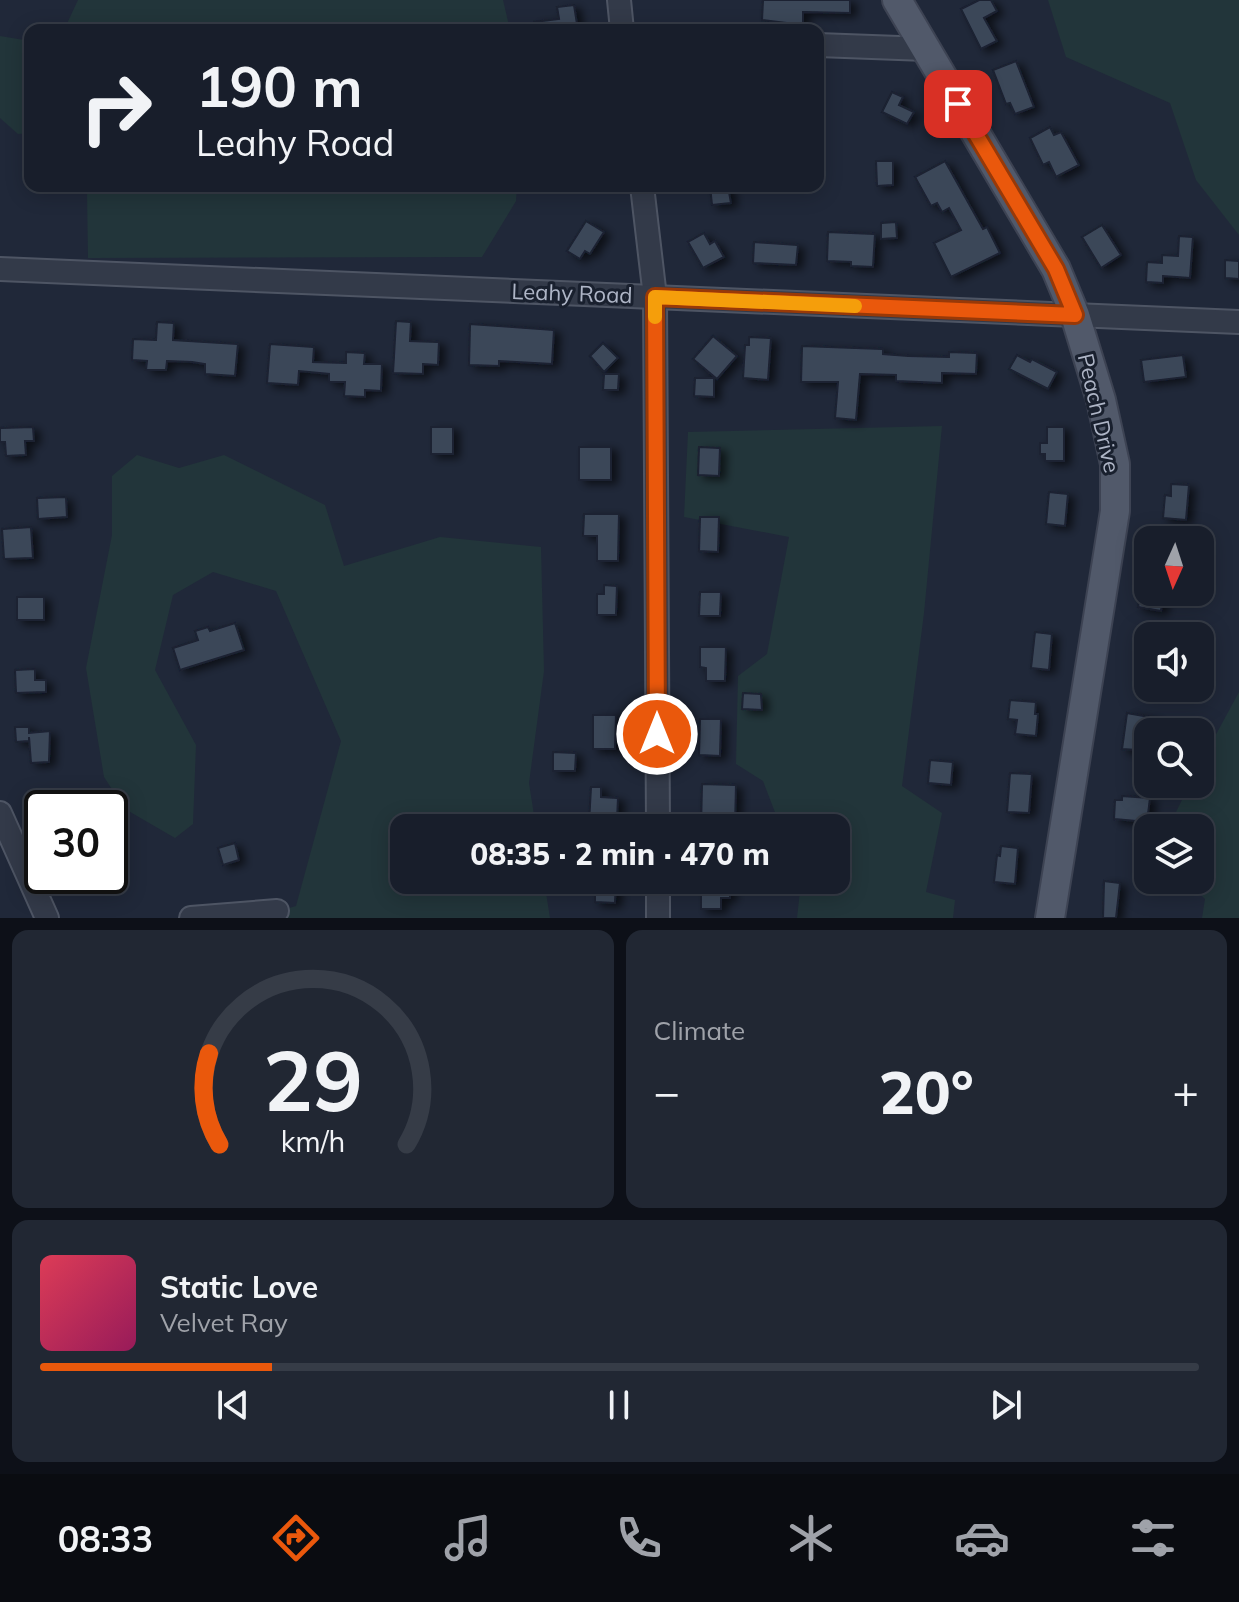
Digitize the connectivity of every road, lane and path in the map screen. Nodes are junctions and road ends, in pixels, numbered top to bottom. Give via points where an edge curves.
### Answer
1 (619, 0) edge
2 (897, 0) edge
3 (621, 24) edge
4 (824, 45) edge
5 (926, 49) junction
6 (643, 192) edge
7 (0, 269) edge
8 (655, 297) junction
9 (1075, 315) junction
10 (1239, 322) edge
11 (0, 813) edge
12 (658, 814) edge
13 (658, 894) edge
14 (277, 911) dead end
15 (47, 918) edge
16 (191, 918) edge
17 (658, 918) edge
18 (1050, 918) edge

1 - 3 street
2 - 5 main road, Peach Drive
4 - 5 street
5 - 9 main road, Peach Drive via 1056,269
6 - 8 street
7 - 8 street, Leahy Road
8 - 9 street, Leahy Road
8 - 12 street
9 - 10 street, Leahy Road
9 - 18 main road, Peach Drive via 1115,464 1115,511
11 - 15 street
13 - 17 street
14 - 16 street

